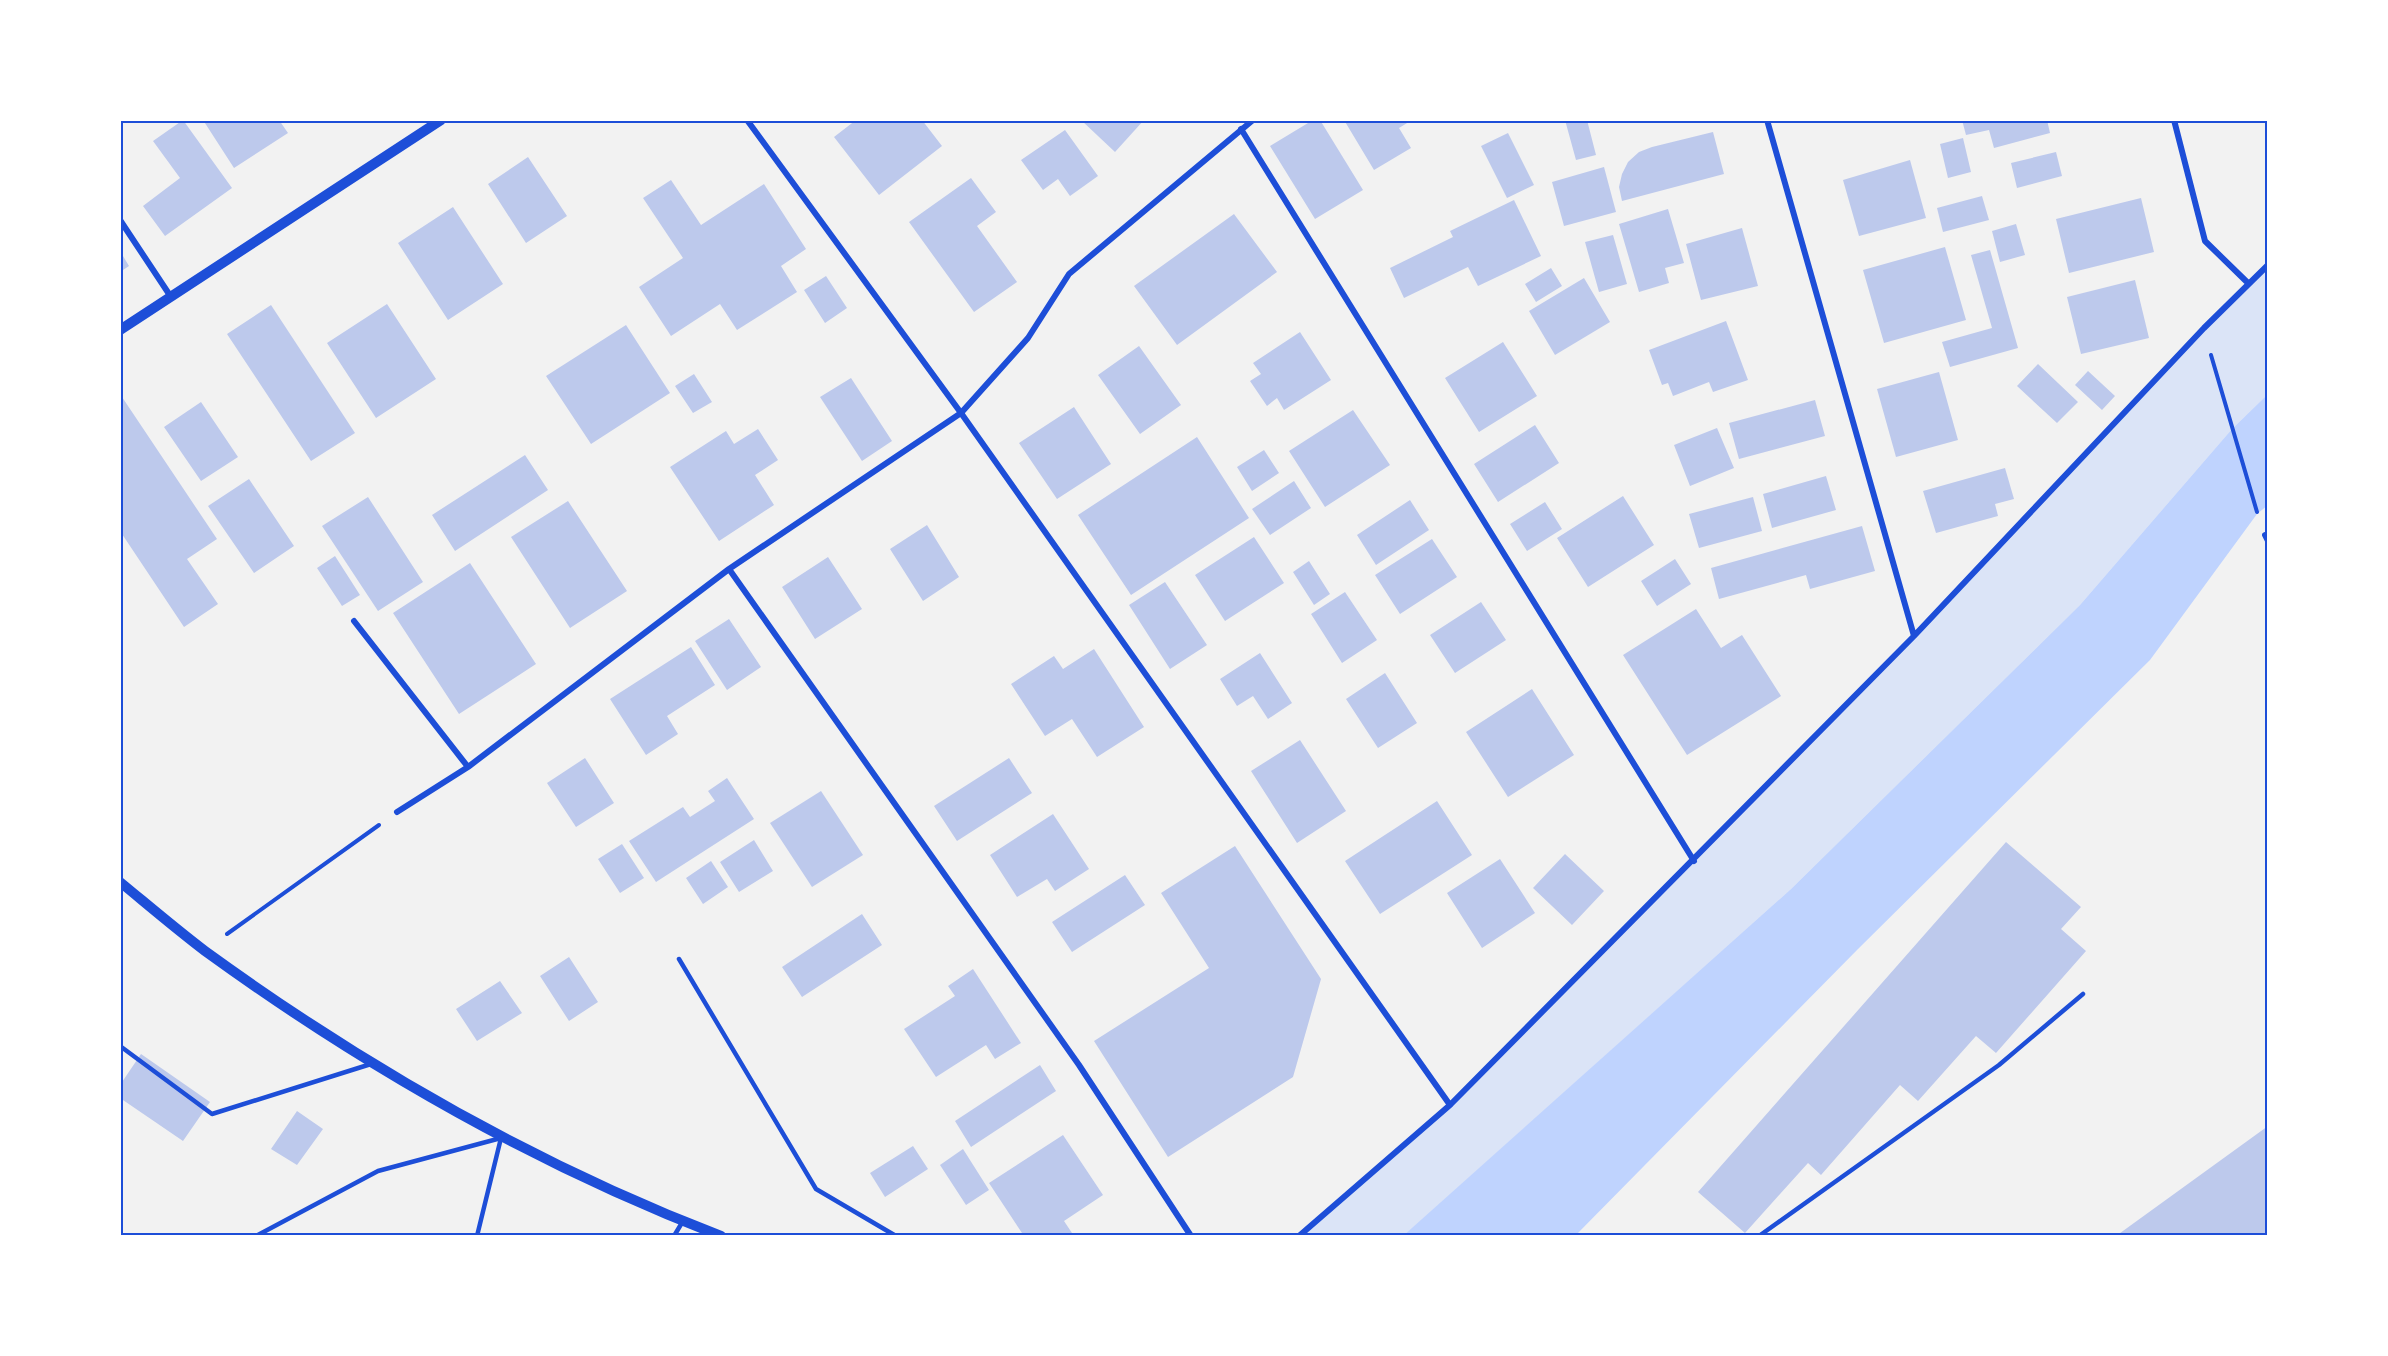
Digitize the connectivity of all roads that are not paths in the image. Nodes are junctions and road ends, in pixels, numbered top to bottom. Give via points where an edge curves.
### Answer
1 (441, 120) edge
2 (747, 120) edge
3 (1254, 120) edge
4 (1767, 120) edge
5 (2174, 120) edge
6 (1241, 129) junction
7 (120, 220) edge
8 (2268, 265) edge
9 (2249, 284) junction
10 (171, 297) junction
11 (120, 330) edge
12 (961, 414) junction
13 (729, 569) junction
14 (354, 621) dead end
15 (1914, 636) junction
16 (468, 767) junction
17 (397, 812) road end
18 (1694, 861) junction
19 (120, 882) edge
20 (679, 959) dead end
21 (2083, 994) dead end
22 (120, 1046) edge
23 (371, 1064) junction
24 (1450, 1105) junction
25 (501, 1138) junction
26 (683, 1221) junction
27 (256, 1236) edge
28 (477, 1236) edge
29 (674, 1236) edge
30 (721, 1236) edge
31 (896, 1236) edge
32 (1191, 1236) edge
33 (1299, 1236) edge
34 (1759, 1236) edge

1 - 10 street
2 - 12 street
3 - 6 street
4 - 15 street
5 - 9 street via 2205,241
6 - 12 street via 1069,274 1028,338
6 - 18 street
7 - 10 street
8 - 9 street
9 - 15 street
10 - 11 street
12 - 13 street
12 - 24 street
13 - 16 street
13 - 32 street via 1079,1065
14 - 16 street
15 - 18 street
16 - 17 street
18 - 24 street
19 - 23 street via 204,950
20 - 31 lane via 816,1189
21 - 34 lane via 1998,1065
22 - 23 lane via 212,1114
23 - 25 street
24 - 33 street
25 - 26 street
25 - 27 lane via 378,1171
25 - 28 lane
26 - 29 lane
26 - 30 street

